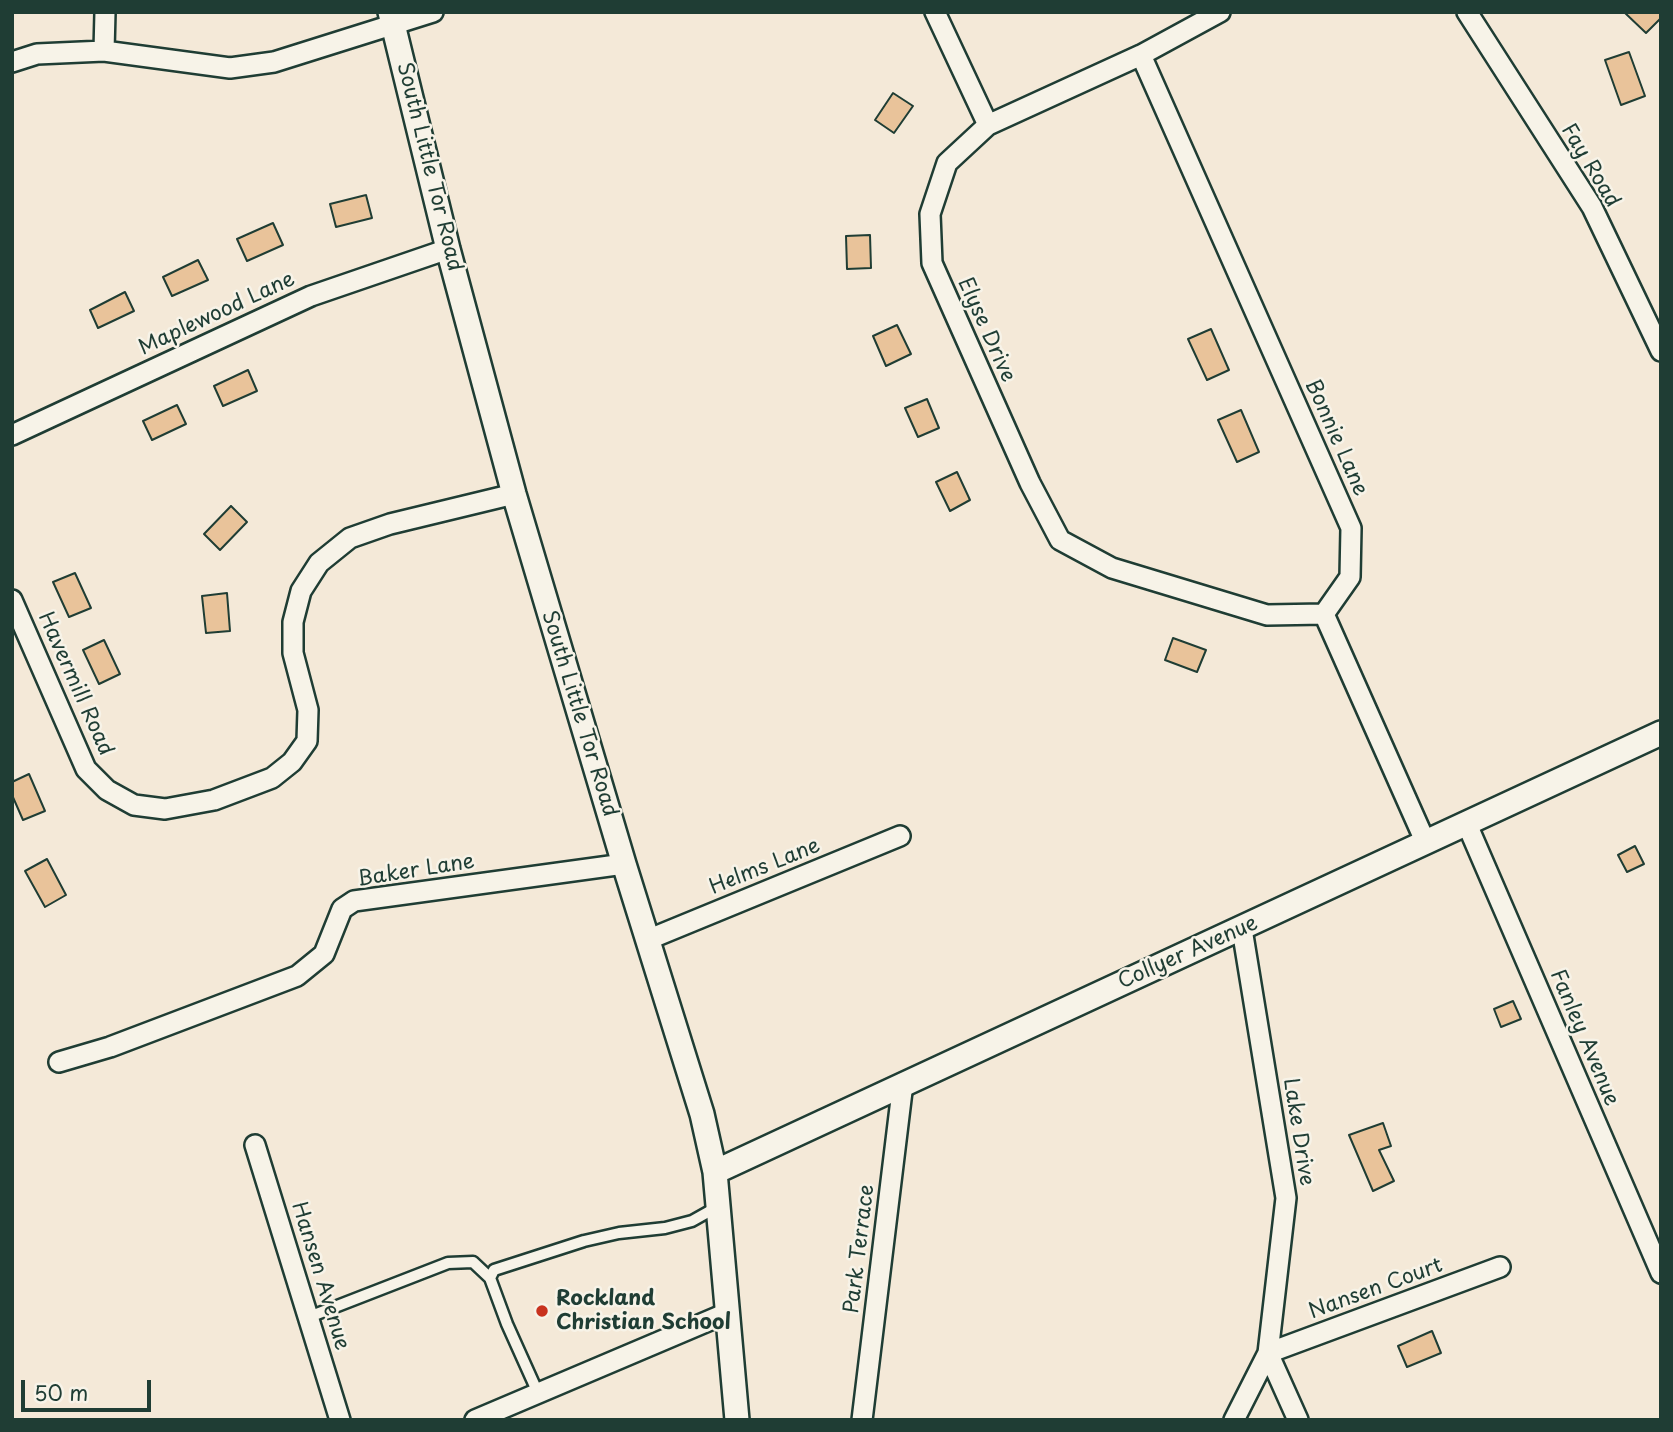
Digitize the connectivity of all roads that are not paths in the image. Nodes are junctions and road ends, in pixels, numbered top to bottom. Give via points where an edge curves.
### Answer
1 (106, 12) edge
2 (433, 12) edge
3 (936, 12) edge
4 (1220, 12) edge
5 (1467, 12) edge
6 (392, 18) edge
7 (104, 51) junction
8 (1141, 55) junction
9 (12, 62) edge
10 (988, 125) junction
11 (448, 249) junction
12 (1661, 351) edge
13 (12, 435) edge
14 (514, 494) junction
15 (12, 600) edge
16 (1324, 614) junction
17 (1661, 733) edge
18 (1466, 822) junction
19 (900, 836) dead end
20 (1425, 841) junction
21 (624, 864) junction
22 (1242, 929) junction
23 (647, 940) junction
24 (59, 1062) dead end
25 (902, 1083) junction
26 (255, 1145) dead end
27 (715, 1172) junction
28 (718, 1207) junction
29 (1500, 1267) dead end
30 (1661, 1273) edge
31 (490, 1278) junction
32 (727, 1313) junction
33 (309, 1317) junction
34 (1268, 1353) junction
35 (538, 1393) junction
36 (340, 1420) edge
37 (475, 1420) edge
38 (737, 1420) edge
39 (862, 1420) edge
40 (1234, 1420) edge
41 (1298, 1420) edge

1 - 7 street
2 - 6 street
3 - 10 street
4 - 8 street, Elyse Drive
5 - 12 street, Fay Road via 1591,207
6 - 7 street via 274,62 230,68
6 - 11 street, South Little Tor Road
7 - 9 street via 37,54
8 - 10 street, Elyse Drive
8 - 16 street, Bonnie Lane via 1351,528 1350,577
10 - 16 street, Elyse Drive via 947,163 930,215 932,263 1060,540 1112,568 1267,615
11 - 13 street, Maplewood Lane via 311,296
11 - 14 street, South Little Tor Road
14 - 15 street, Havermill Road via 380,527 350,538 319,563 301,591 292,622 293,653 308,710 307,741 292,762 272,778 214,800 165,810 134,805 107,790 86,768
14 - 21 street, South Little Tor Road
16 - 20 street
17 - 18 street, Collyer Avenue
18 - 20 street, Collyer Avenue
18 - 30 street, Fanley Avenue
19 - 23 street, Helms Lane
20 - 22 street, Collyer Avenue
21 - 23 street, South Little Tor Road
21 - 24 street, Baker Lane via 354,901 342,909 324,954 297,976
22 - 25 street, Collyer Avenue
22 - 34 street, Lake Drive via 1286,1198
23 - 27 street, South Little Tor Road via 702,1114
25 - 27 street, Collyer Avenue
25 - 39 street, Park Terrace
26 - 33 street, Hansen Avenue
27 - 28 street, South Little Tor Road
28 - 31 lane via 665,1228 584,1241 494,1270
28 - 32 street, South Little Tor Road
29 - 34 street, Nansen Court
31 - 33 lane via 473,1262 448,1263
31 - 35 lane
32 - 35 street
32 - 38 street, South Little Tor Road
33 - 36 street, Hansen Avenue
34 - 40 street, Lake Drive
34 - 41 street
35 - 37 street

